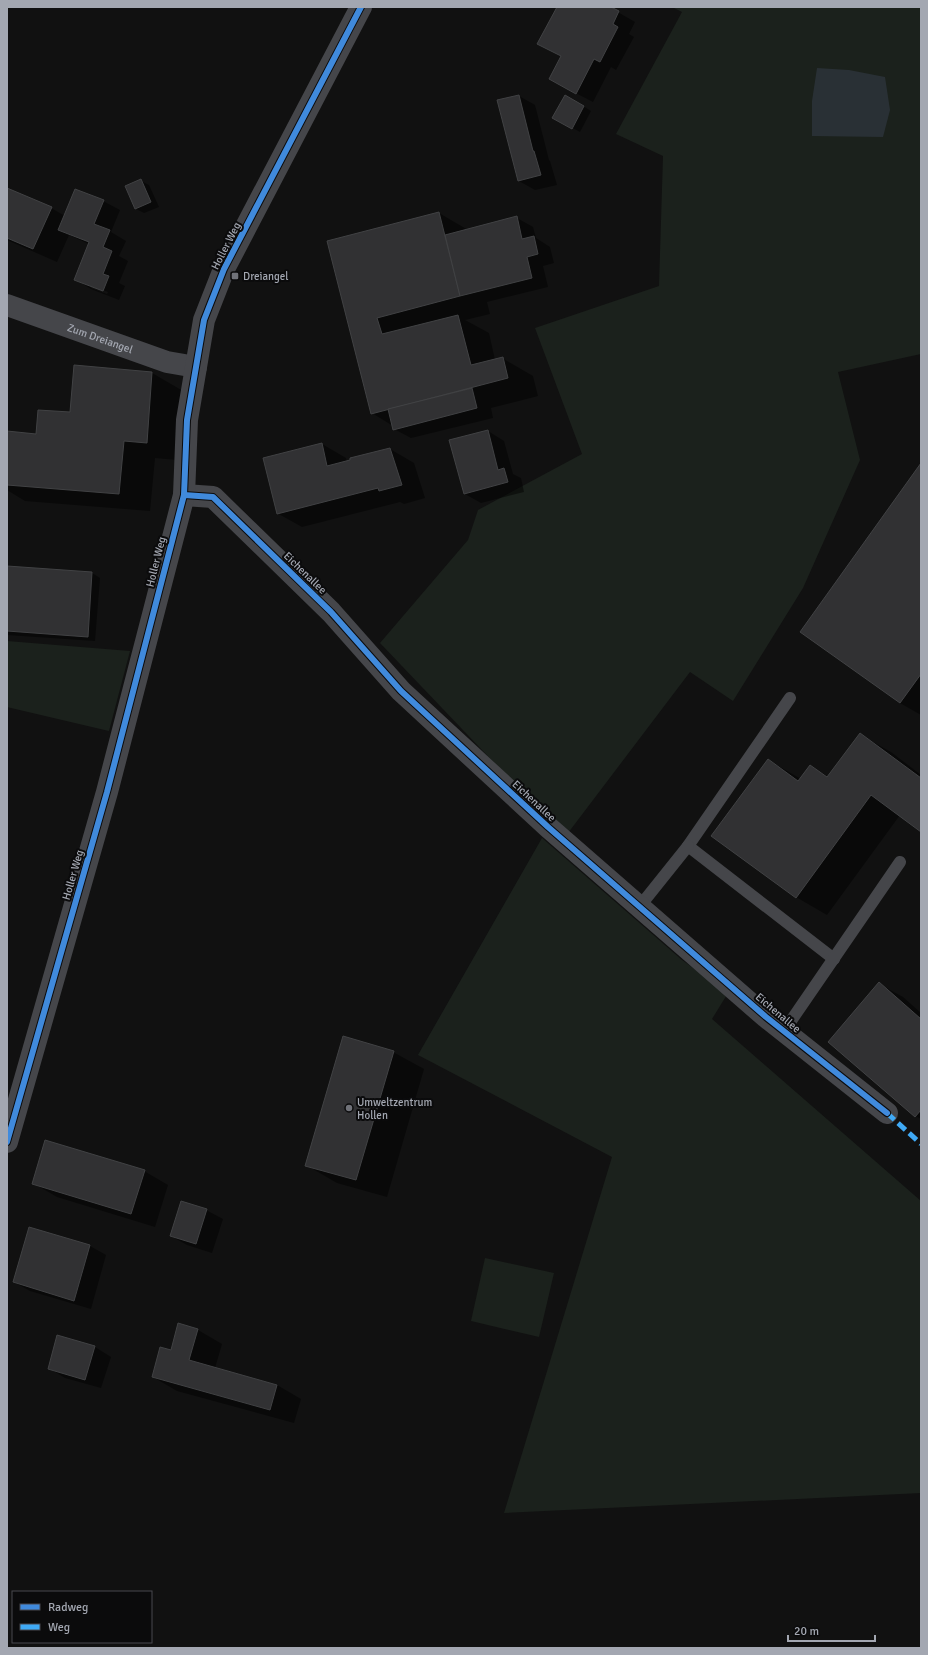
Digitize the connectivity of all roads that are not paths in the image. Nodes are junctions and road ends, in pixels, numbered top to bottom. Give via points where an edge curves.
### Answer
1 (361, 7) edge
2 (7, 305) edge
3 (196, 367) junction
4 (184, 495) junction
5 (790, 698) dead end
6 (688, 846) junction
7 (900, 862) dead end
8 (640, 906) junction
9 (834, 959) junction
10 (784, 1031) junction
11 (887, 1113) dead end
12 (7, 1142) edge

1 - 3 street, Holler Weg via 224,269 204,320
2 - 3 street, Zum Dreiangel via 167,362
3 - 4 street, Holler Weg via 187,420
4 - 8 street, Eichenallee via 213,497 332,612 401,691 548,827
4 - 12 street, Holler Weg via 107,792
5 - 6 lane
6 - 8 lane
6 - 9 lane
7 - 9 lane
8 - 10 street, Eichenallee
9 - 10 lane
10 - 11 street, Eichenallee

